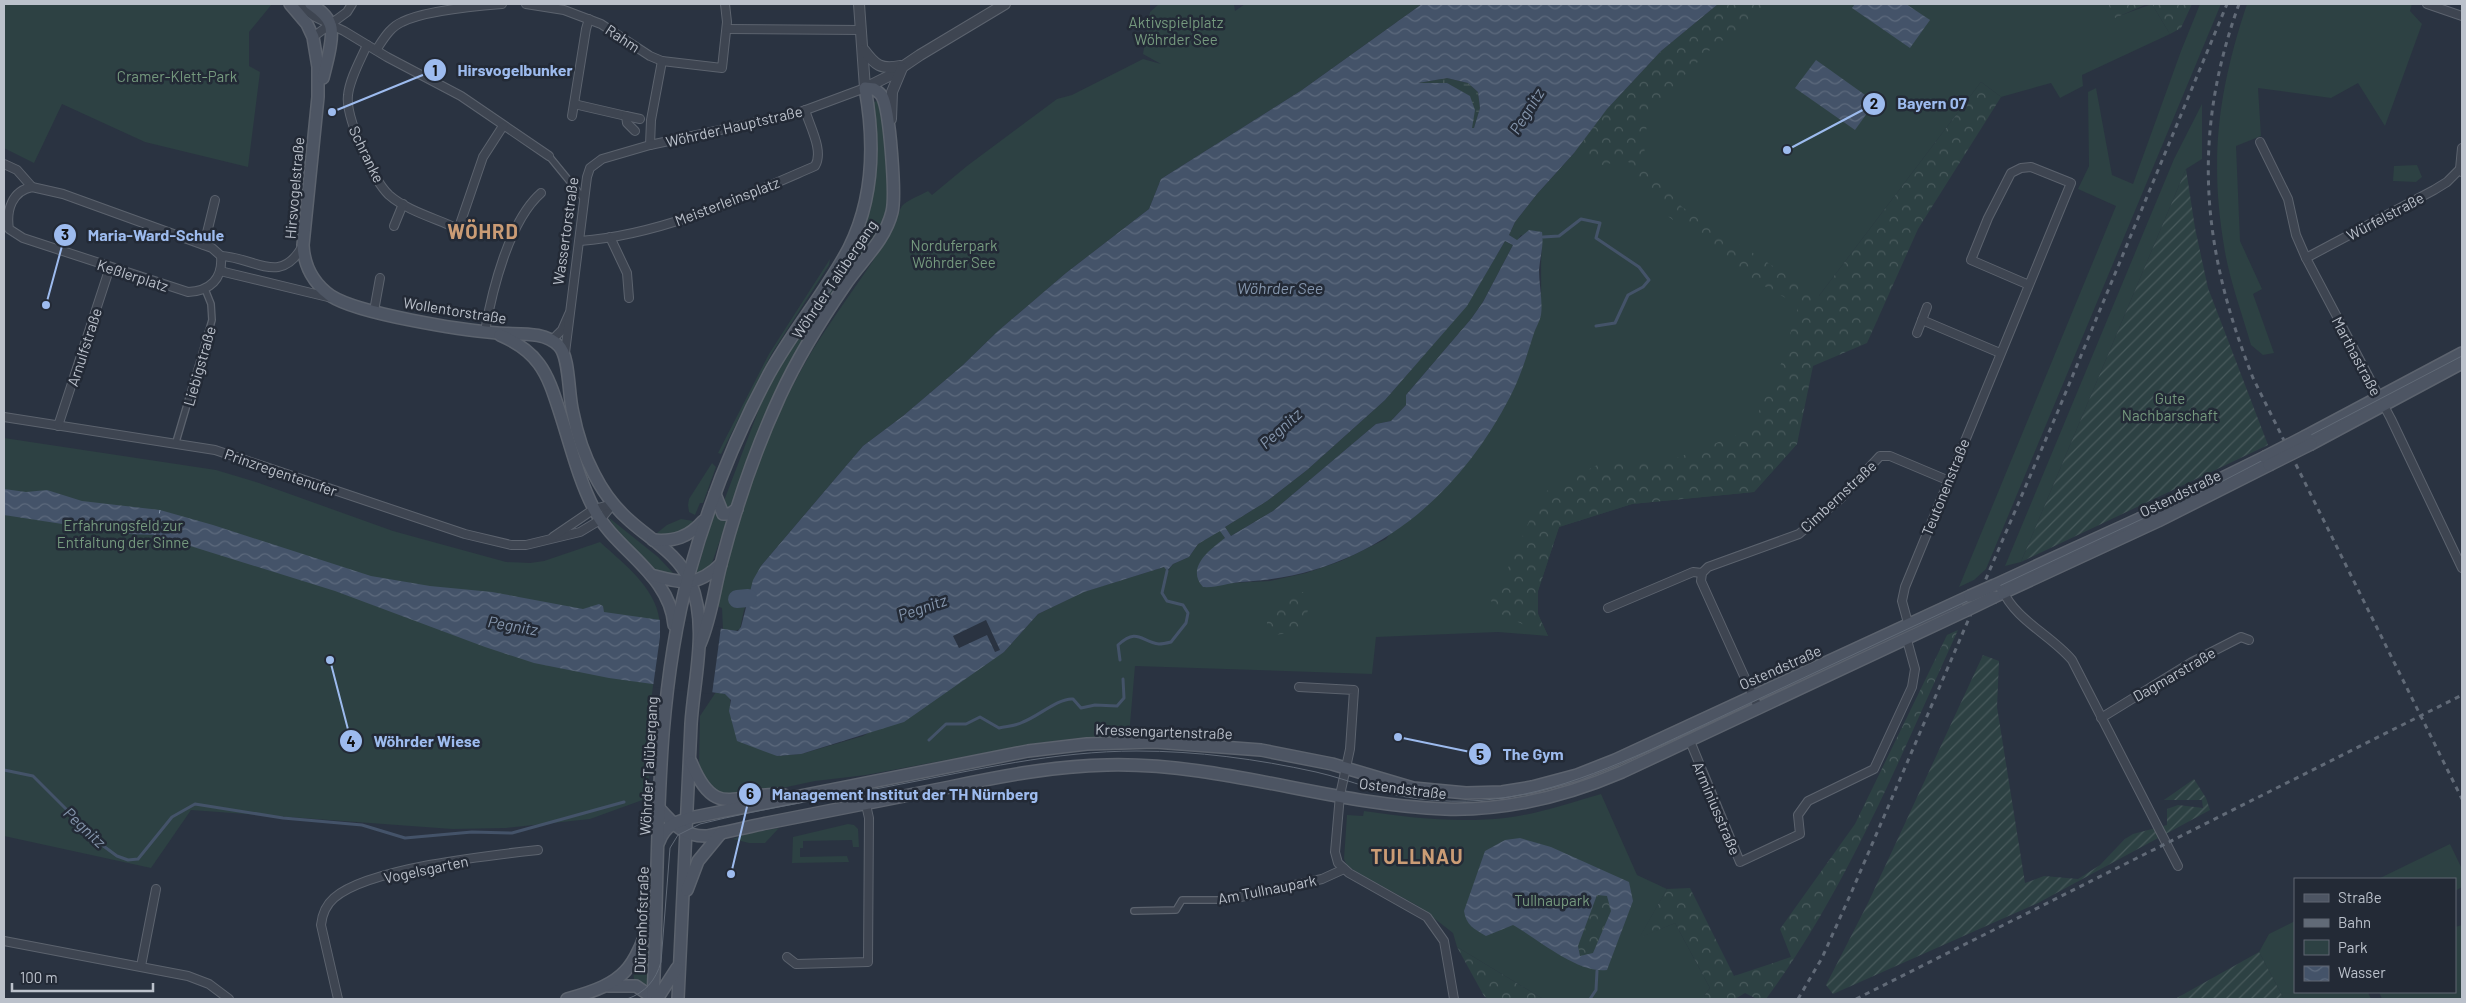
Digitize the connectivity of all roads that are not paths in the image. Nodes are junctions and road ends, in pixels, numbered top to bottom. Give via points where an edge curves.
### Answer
1 (290, 4) edge
2 (297, 4) edge
3 (311, 4) edge
4 (352, 4) edge
5 (502, 4) edge
6 (526, 4) edge
7 (724, 4) edge
8 (859, 4) edge
9 (1005, 4) edge
10 (2428, 4) edge
11 (2462, 16) edge
12 (589, 19) junction
13 (331, 25) junction
14 (727, 29) junction
15 (862, 30) junction
16 (314, 37) junction
17 (367, 45) junction
18 (376, 50) junction
19 (864, 50) junction
20 (662, 61) junction
21 (904, 65) junction
22 (865, 88) junction
23 (318, 97) junction
24 (574, 104) junction
25 (805, 110) junction
26 (572, 116) dead end
27 (626, 116) junction
28 (640, 119) dead end
29 (503, 126) junction
30 (635, 132) dead end
31 (890, 140) junction
32 (2260, 142) dead end
33 (650, 144) junction
34 (2462, 148) edge
35 (549, 156) joint
36 (602, 159) joint
37 (4, 164) edge
38 (2461, 170) edge
39 (32, 187) junction
40 (541, 193) dead end
41 (215, 200) dead end
42 (584, 200) junction
43 (404, 204) junction
44 (394, 226) dead end
45 (6, 229) edge
46 (610, 238) junction
47 (580, 241) junction
48 (204, 245) junction
49 (303, 246) junction
50 (845, 255) junction
51 (221, 256) junction
52 (2306, 258) junction
53 (110, 267) junction
54 (220, 271) junction
55 (380, 278) dead end
56 (846, 283) junction
57 (2029, 285) junction
58 (205, 289) junction
59 (629, 298) dead end
60 (337, 299) junction
61 (1927, 307) dead end
62 (374, 311) junction
63 (568, 314) junction
64 (1922, 320) junction
65 (485, 331) junction
66 (498, 333) junction
67 (1916, 333) dead end
68 (552, 340) junction
69 (565, 353) junction
70 (2000, 353) junction
71 (2462, 353) edge
72 (2462, 363) edge
73 (568, 388) junction
74 (553, 391) junction
75 (2381, 401) junction
76 (4, 417) edge
77 (58, 426) junction
78 (176, 442) junction
79 (1947, 480) junction
80 (715, 494) junction
81 (613, 504) junction
82 (594, 509) junction
83 (737, 509) junction
84 (706, 518) junction
85 (600, 520) junction
86 (551, 538) junction
87 (653, 540) junction
88 (721, 564) junction
89 (2462, 568) edge
90 (1702, 573) junction
91 (651, 575) junction
92 (689, 581) junction
93 (1998, 590) junction
94 (1608, 608) dead end
95 (676, 620) junction
96 (1908, 623) junction
97 (703, 624) junction
98 (1907, 640) junction
99 (2249, 640) dead end
100 (1299, 687) dead end
101 (1754, 695) junction
102 (1759, 709) junction
103 (2101, 718) junction
104 (1690, 741) junction
105 (690, 760) junction
106 (1346, 768) junction
107 (861, 783) junction
108 (1340, 795) junction
109 (796, 797) junction
110 (867, 804) junction
111 (658, 807) junction
112 (686, 819) junction
113 (672, 824) junction
114 (686, 833) junction
115 (721, 833) junction
116 (658, 844) junction
117 (538, 850) dead end
118 (2178, 866) dead end
119 (1344, 869) junction
120 (156, 889) dead end
121 (658, 900) junction
122 (1227, 900) joint
123 (683, 901) junction
124 (1134, 911) dead end
125 (4, 941) edge
126 (787, 957) dead end
127 (679, 965) junction
128 (141, 966) junction
129 (606, 986) junction
130 (229, 999) edge
131 (338, 999) edge
132 (567, 999) edge
133 (655, 999) edge
134 (678, 999) edge
135 (1454, 999) edge

1 - 16 main road
2 - 13 street
3 - 13 main road
4 - 13 street
5 - 18 street via 453,10 402,22 392,29
6 - 12 street, Rahm via 559,9
7 - 14 street
8 - 15 street
9 - 21 street
10 - 11 street
12 - 20 street, Rahm
12 - 24 street
13 - 16 street
13 - 17 street
13 - 23 main road, Hirsvogelstraße
14 - 15 street
14 - 20 street, Rahm via 722,68
15 - 19 street
16 - 23 main road, Hirsvogelstraße
17 - 18 street
17 - 43 street, Schranke via 349,88 347,105 350,119 384,189
18 - 29 street via 461,96
19 - 21 street via 874,64 881,67
19 - 22 street
20 - 33 street
21 - 22 street
21 - 31 street via 892,92
22 - 25 street, Wöhrder Hauptstraße
22 - 31 main road, Wöhrder Talübergang via 877,90 884,98
22 - 50 main road, Wöhrder Talübergang via 871,130 870,178 858,226
23 - 49 main road, Hirsvogelstraße
24 - 26 street
24 - 27 street
25 - 33 street, Wöhrder Hauptstraße
25 - 46 street, Meisterleinsplatz via 818,150 815,166 705,211
27 - 28 street
27 - 30 street via 627,123
29 - 35 street
29 - 43 street, Schranke via 483,157 459,227
31 - 56 main road, Wöhrder Talübergang via 894,197 890,218 883,235
32 - 52 street, Marthastraße via 2288,199 2296,235
33 - 36 street, Wöhrder Hauptstraße
34 - 38 street
35 - 42 street
36 - 42 street, Wassertorstraße via 588,172
37 - 39 street via 17,170
38 - 52 street, Würfelstraße via 2434,190
39 - 45 street, Keßlerplatz via 24,189 12,202
39 - 48 street via 63,194
40 - 65 street via 531,202 498,272
41 - 48 street
42 - 47 street, Wassertorstraße
43 - 44 street
45 - 53 street, Keßlerplatz via 23,238
46 - 47 street, Meisterleinsplatz
46 - 59 street via 626,273
47 - 63 street, Wassertorstraße
48 - 51 street
49 - 51 street via 293,260 277,268
49 - 60 main road, Hirsvogelstraße via 311,274
50 - 56 main road via 850,264
50 - 80 main road, Wöhrder Talübergang via 769,375
51 - 54 street
52 - 75 street, Marthastraße
53 - 58 street, Keßlerplatz via 188,292
53 - 77 street, Arnulfstraße
54 - 58 street via 216,280
54 - 60 street
55 - 62 street
56 - 83 main road, Wöhrder Talübergang via 781,393 756,451
57 - 57 street, Teutonenstraße via 2071,183 2031,167 2011,173 1971,260
57 - 70 street, Teutonenstraße
58 - 78 street, Liebigstraße via 212,320
60 - 62 main road, Wollentorstraße
61 - 64 street
62 - 65 main road, Wollentorstraße
63 - 68 street, Wassertorstraße via 562,330
63 - 69 street, Wassertorstraße
64 - 67 street
64 - 70 street
65 - 66 main road, Wollentorstraße
66 - 68 main road, Wollentorstraße
66 - 74 main road via 530,354 543,370
68 - 69 main road
69 - 73 main road, Wassertorstraße
70 - 79 street, Teutonenstraße
71 - 75 main road, Ostendstraße
72 - 75 main road, Ostendstraße
73 - 74 main road
73 - 81 main road, Wassertorstraße via 587,458
74 - 82 main road
75 - 89 street, Marthastraße
75 - 93 main road, Ostendstraße, bridge via 2158,521
76 - 77 street, Prinzregentenufer
77 - 78 street, Prinzregentenufer
78 - 86 street, Prinzregentenufer via 215,450 489,542 526,546
79 - 90 street, Cimbernstraße via 1890,456 1880,456 1840,499 1798,534 1708,567
79 - 96 street, Teutonenstraße via 1902,595
80 - 83 main road via 723,514
80 - 84 main road, Wöhrder Talübergang
81 - 82 street, Prinzregentenufer
81 - 85 street, Prinzregentenufer
81 - 87 main road, Wassertorstraße
82 - 85 main road
82 - 86 street, Prinzregentenufer
83 - 88 main road, Wöhrder Talübergang
84 - 87 main road via 684,537 669,541
84 - 92 main road, Wöhrder Talübergang
85 - 86 street, Prinzregentenufer via 580,532
85 - 91 main road
87 - 92 main road, Wassertorstraße via 677,560
88 - 92 main road via 704,578
88 - 97 main road, Wöhrder Talübergang
90 - 94 street, Cimbernstraße via 1693,572
90 - 101 street via 1701,581
91 - 92 main road
91 - 95 main road via 667,598
92 - 95 main road, Wöhrder Talübergang
92 - 97 main road
93 - 96 main road, Ostendstraße, bridge via 1970,596
93 - 98 main road, Ostendstraße, bridge via 1965,611
93 - 103 street via 2064,650
95 - 111 main road, Wöhrder Talübergang
96 - 98 main road
96 - 101 main road, Ostendstraße
97 - 105 main road
98 - 102 main road, Ostendstraße
98 - 104 street, Arminiusstraße via 1915,669 1912,687 1874,769 1808,801 1798,815 1800,834 1740,862
99 - 103 street, Dagmarstraße via 2241,637 2192,662
100 - 106 street via 1354,690 1351,744
101 - 102 street
101 - 106 main road, Ostendstraße via 1601,766 1517,790 1479,793 1422,789
102 - 104 main road, Ostendstraße
103 - 118 street
104 - 108 main road, Ostendstraße via 1598,782 1526,803 1444,809
105 - 109 main road, Kressengartenstraße via 704,788 718,798 732,800 767,793
105 - 112 main road
106 - 107 main road, Kressengartenstraße via 1253,749 1135,742 1042,749
106 - 108 street, Ostendstraße
107 - 109 main road, Kressengartenstraße
107 - 110 street
108 - 110 main road via 1205,770 1123,764 1034,771
108 - 119 street via 1335,852
109 - 112 main road, Kressengartenstraße
110 - 115 main road
110 - 126 street via 868,962 796,964
111 - 113 main road
111 - 116 main road, Wöhrder Talübergang
112 - 113 main road, Kressengartenstraße
112 - 114 main road
113 - 114 main road
113 - 116 main road
114 - 115 main road via 698,836
114 - 123 main road
115 - 123 main road via 698,861
116 - 121 main road, Dürrenhofstraße
117 - 131 street, Vogelsgarten via 401,871 348,889 334,898 322,916 321,925
119 - 122 street, Am Tullnaupark via 1322,879
119 - 135 street via 1427,918 1444,941
120 - 128 street
121 - 129 main road via 637,958
121 - 133 main road, Dürrenhofstraße
122 - 124 street, Am Tullnaupark via 1182,900 1176,910
123 - 127 main road
125 - 128 street
127 - 133 main road via 669,984
127 - 134 main road
128 - 130 street via 198,979
129 - 132 main road
129 - 133 main road, Dürrenhofstraße via 636,986

